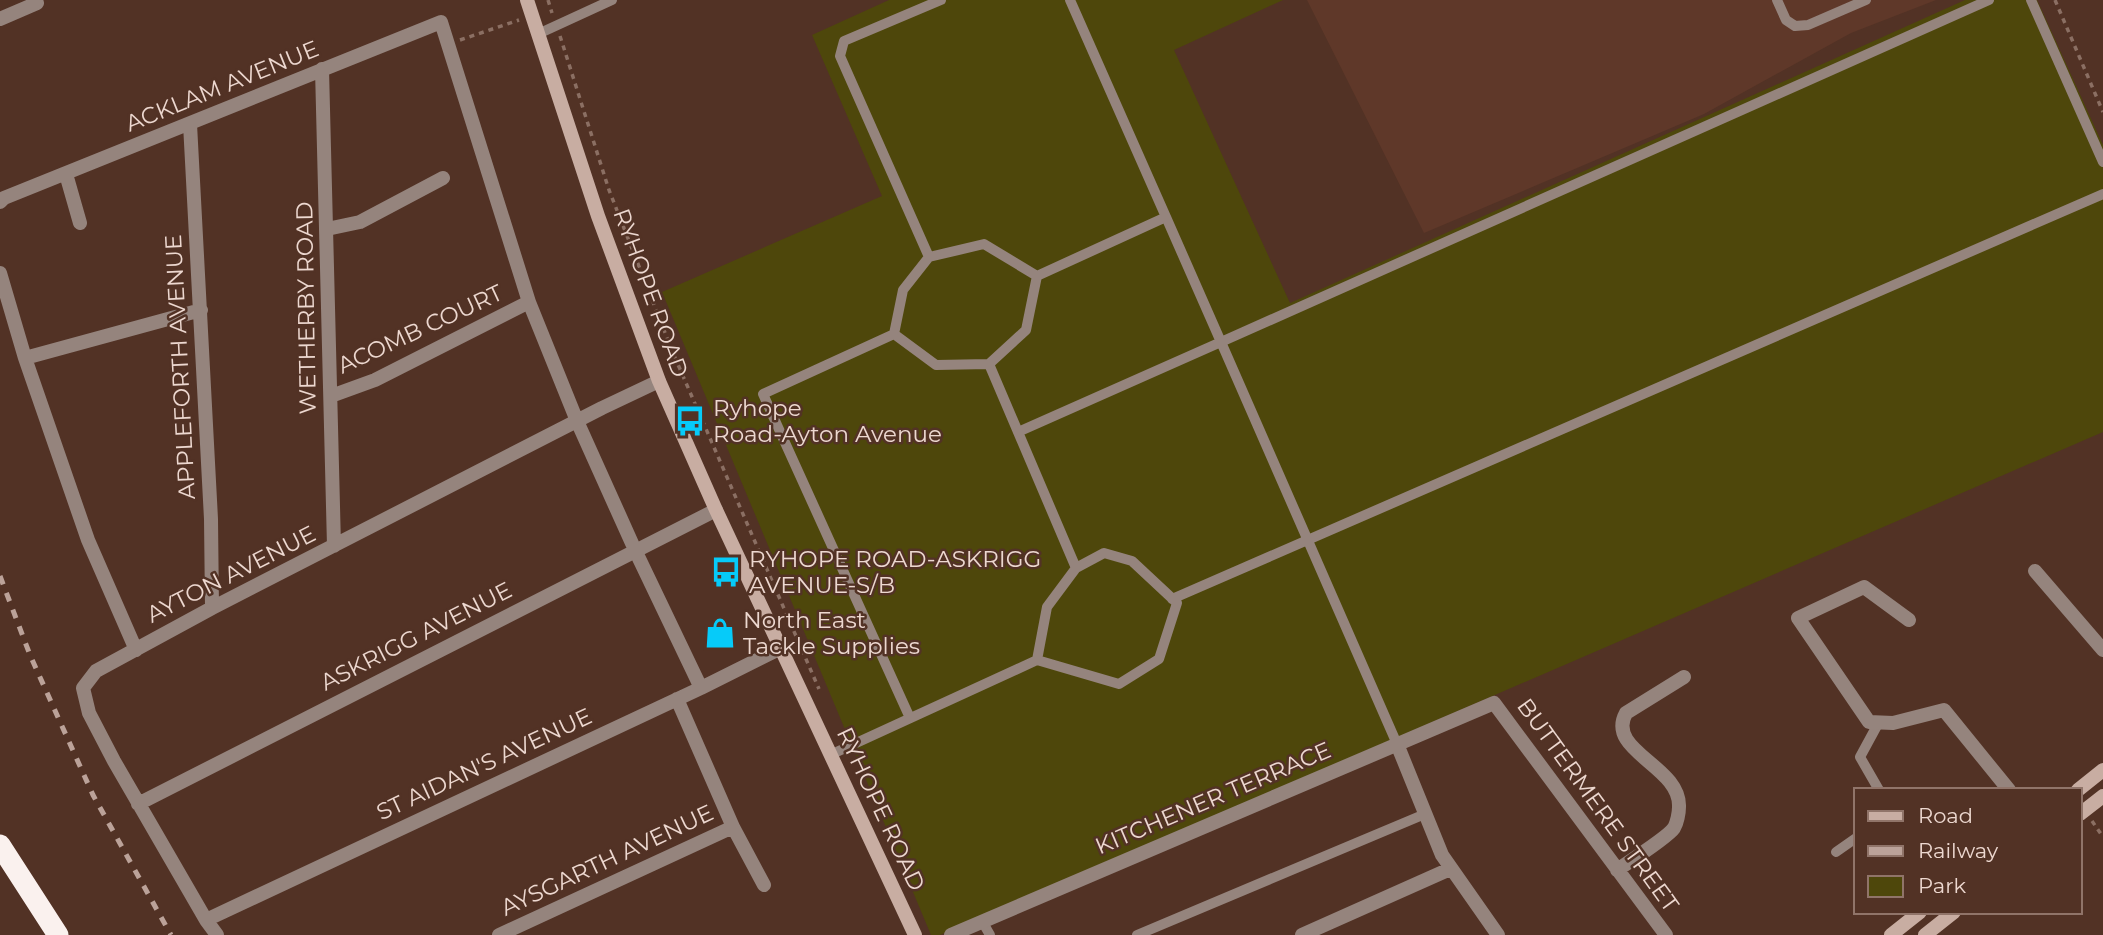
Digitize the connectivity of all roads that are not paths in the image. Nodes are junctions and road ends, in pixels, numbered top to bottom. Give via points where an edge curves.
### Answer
1 (527, 0) edge
2 (612, 0) edge
3 (941, 0) edge
4 (1070, 0) edge
5 (1777, 0) edge
6 (1866, 0) edge
7 (1989, 0) edge
8 (2031, 0) edge
9 (37, 3) dead end
10 (0, 19) edge
11 (538, 34) junction
12 (322, 69) junction
13 (190, 124) junction
14 (2103, 162) edge
15 (66, 174) junction
16 (443, 178) dead end
17 (2103, 194) edge
18 (0, 202) edge
19 (1166, 217) junction
20 (80, 223) dead end
21 (327, 229) junction
22 (929, 257) junction
23 (0, 274) edge
24 (1037, 276) junction
25 (529, 302) junction
26 (201, 310) junction
27 (894, 334) junction
28 (1221, 342) junction
29 (26, 358) junction
30 (989, 364) junction
31 (659, 381) junction
32 (331, 396) junction
33 (577, 421) junction
34 (1018, 432) junction
35 (716, 510) junction
36 (1306, 541) junction
37 (334, 546) junction
38 (635, 550) junction
39 (1076, 568) junction
40 (2035, 571) dead end
41 (1172, 598) junction
42 (212, 608) junction
43 (1909, 620) dead end
44 (781, 648) junction
45 (136, 649) junction
46 (2103, 650) edge
47 (1037, 660) junction
48 (1684, 677) dead end
49 (701, 688) junction
50 (677, 699) junction
51 (1494, 703) joint
52 (910, 718) junction
53 (1879, 722) junction
54 (1396, 744) junction
55 (830, 755) junction
56 (2103, 771) edge
57 (1878, 788) edge
58 (2007, 788) edge
59 (2081, 788) edge
60 (2103, 796) edge
61 (138, 804) junction
62 (2082, 812) edge
63 (1425, 814) junction
64 (733, 827) junction
65 (1854, 839) edge
66 (0, 845) edge
67 (1836, 852) dead end
68 (1450, 869) junction
69 (1617, 870) junction
70 (764, 885) dead end
71 (1917, 914) edge
72 (1951, 914) edge
73 (206, 920) junction
74 (982, 921) junction
75 (1321, 931) edge
76 (58, 935) edge
77 (217, 935) edge
78 (499, 935) edge
79 (915, 935) edge
80 (951, 935) edge
81 (990, 935) edge
82 (1137, 935) edge
83 (1302, 935) edge
84 (1498, 935) edge
85 (1666, 935) edge
86 (1891, 935) edge
87 (1925, 935) edge

1 - 11 main road, RYHOPE ROAD
2 - 11 lane
3 - 22 lane via 844,41 840,56
4 - 19 lane
5 - 6 lane via 1786,20 1795,26
7 - 28 lane
8 - 14 lane
9 - 10 street
11 - 31 main road, RYHOPE ROAD
12 - 13 street, ACKLAM AVENUE
12 - 21 street, WETHERBY ROAD
12 - 25 street, ACKLAM AVENUE via 442,22
13 - 15 street, ACKLAM AVENUE
13 - 26 street, APPLEFORTH AVENUE
15 - 18 street, ACKLAM AVENUE
15 - 20 street
16 - 21 street via 360,222
17 - 36 lane
19 - 24 lane
19 - 28 lane
21 - 32 street, WETHERBY ROAD
22 - 24 lane via 984,244
22 - 27 lane via 903,290
23 - 29 street
24 - 30 lane via 1026,330
25 - 32 street, ACOMB COURT via 375,380
25 - 33 street
26 - 29 street
26 - 42 street, APPLEFORTH AVENUE
27 - 30 lane via 936,365
27 - 52 lane via 763,394
28 - 34 lane
28 - 36 lane
29 - 45 street via 88,540
30 - 34 lane
31 - 33 street, AYTON AVENUE
31 - 35 main road, RYHOPE ROAD
32 - 37 street, WETHERBY ROAD
33 - 37 street, AYTON AVENUE
33 - 38 street
34 - 39 lane
35 - 38 street, ASKRIGG AVENUE
35 - 44 main road, RYHOPE ROAD
36 - 41 lane
36 - 54 lane
37 - 42 street, AYTON AVENUE
38 - 49 street
38 - 61 street, ASKRIGG AVENUE
39 - 41 lane via 1104,553 1132,561
39 - 47 lane via 1047,607
40 - 46 street
41 - 47 lane via 1177,603 1159,659 1119,684
42 - 45 street, AYTON AVENUE
43 - 53 street via 1864,587 1798,618 1869,722
44 - 49 street, ST AIDAN'S AVENUE
44 - 55 main road, RYHOPE ROAD
45 - 61 street, AYTON AVENUE via 96,671 83,688 89,713
47 - 52 lane
48 - 69 street via 1622,720 1621,730 1633,748 1672,783 1679,813 1674,828
49 - 50 street, ST AIDAN'S AVENUE
50 - 64 street
50 - 73 street, ST AIDAN'S AVENUE
51 - 54 street, KITCHENER TERRACE
51 - 69 street, BUTTERMERE STREET
52 - 55 lane
53 - 57 lane via 1860,757
53 - 58 street via 1893,723 1944,710
54 - 63 street
54 - 74 street, KITCHENER TERRACE
55 - 79 main road, RYHOPE ROAD
56 - 59 main road
60 - 62 main road
61 - 73 street, AYTON AVENUE
63 - 68 street
63 - 82 lane
64 - 70 street
64 - 78 street, AYSGARTH AVENUE
65 - 67 lane
66 - 76 highway
68 - 75 street
68 - 84 street
69 - 85 street, BUTTERMERE STREET
71 - 86 main road
72 - 87 main road
73 - 77 street, AYTON AVENUE
74 - 80 street, KITCHENER TERRACE
74 - 81 lane
75 - 83 street

